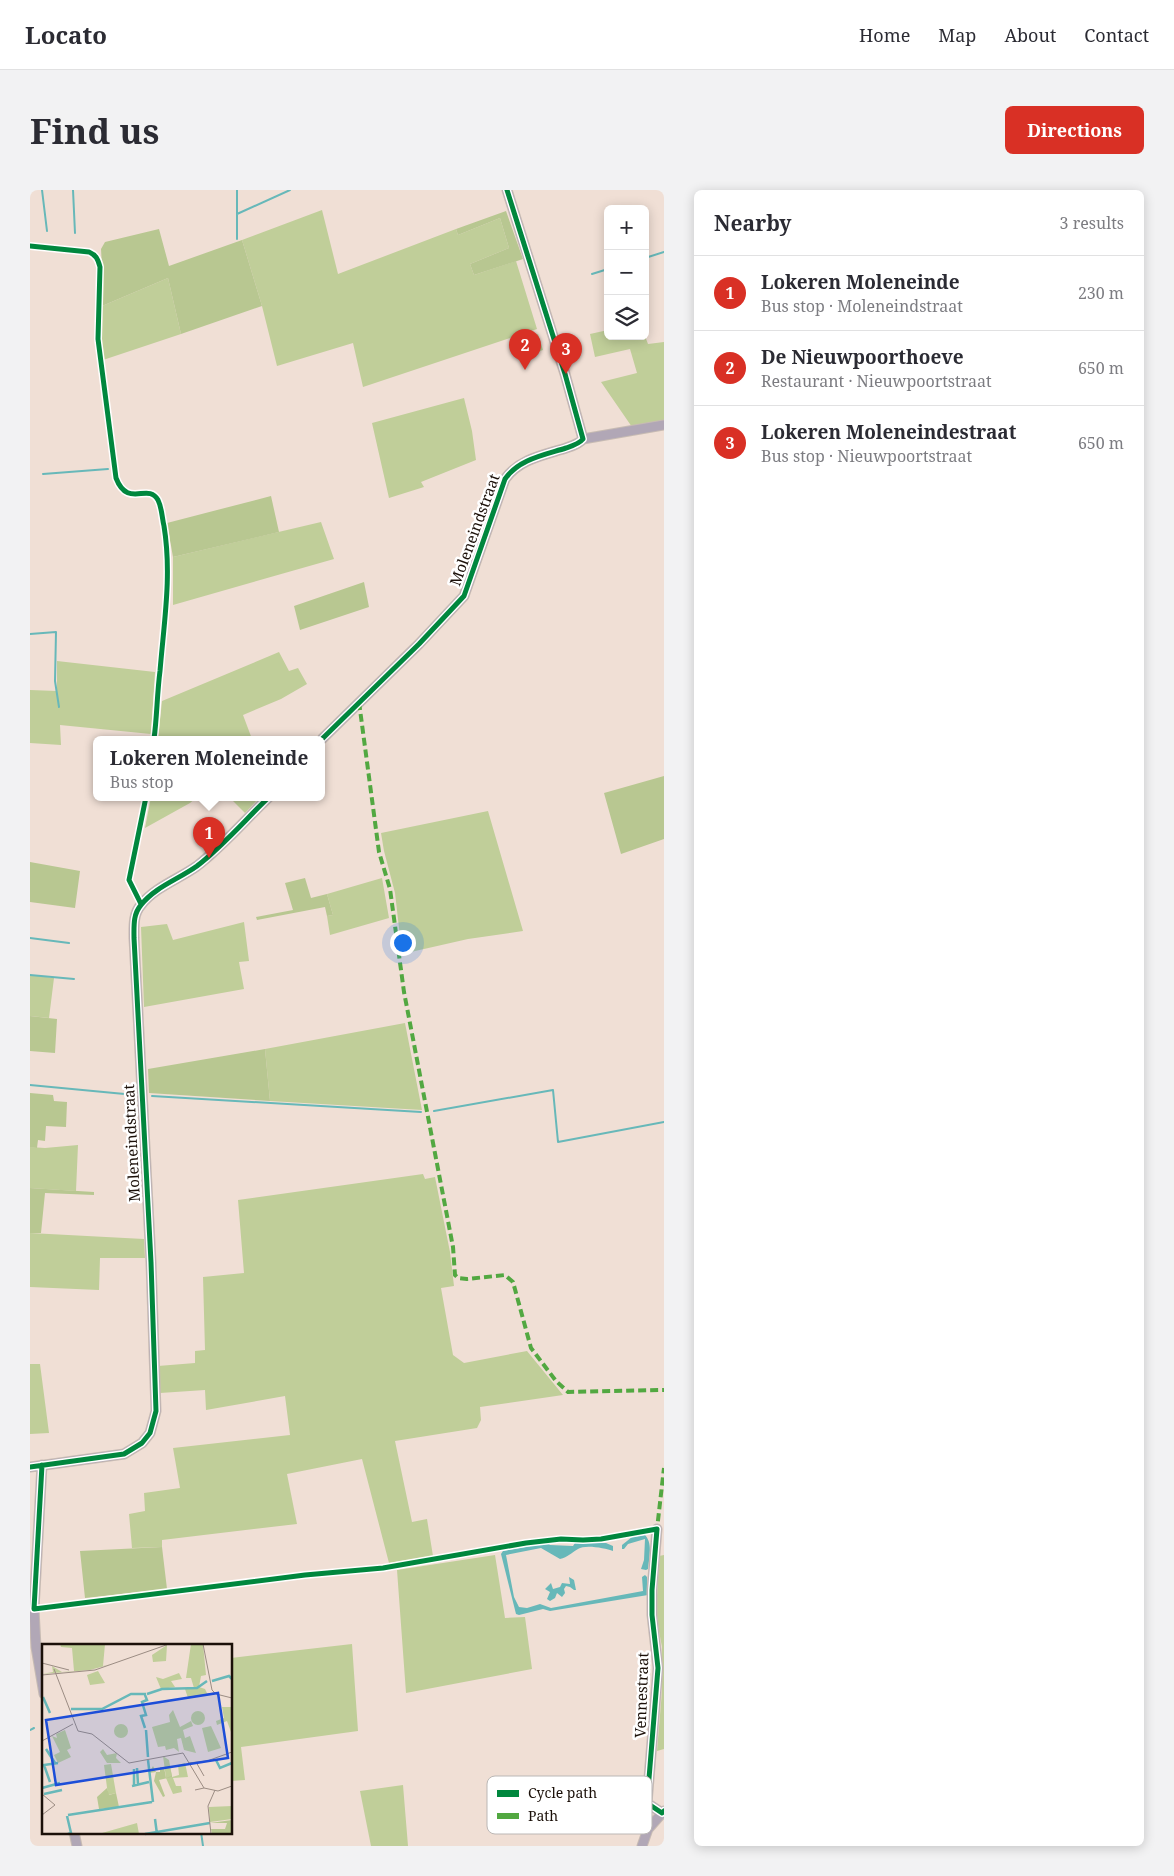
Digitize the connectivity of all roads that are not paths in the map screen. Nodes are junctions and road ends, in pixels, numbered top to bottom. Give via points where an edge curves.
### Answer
1 (507, 190) edge
2 (664, 425) edge
3 (583, 439) junction
4 (325, 736) edge
5 (264, 801) edge
6 (42, 1465) junction
7 (30, 1467) edge
8 (657, 1529) dead end
9 (34, 1538) edge
10 (42, 1682) edge
11 (649, 1776) edge
12 (652, 1806) edge
13 (663, 1812) edge
14 (652, 1824) edge
15 (646, 1834) edge
16 (642, 1846) edge

1 - 3 street
2 - 3 street, Moleneindstraat
3 - 4 street, Moleneindstraat via 516,466 510,472 464,596
5 - 6 street, Moleneindstraat via 208,857 147,898 137,909 135,946 151,1262 154,1422 142,1443 124,1454
6 - 7 street
6 - 9 street
8 - 11 street, Vennestraat via 652,1614 658,1668
9 - 10 street via 36,1647
12 - 13 street
13 - 14 street
15 - 16 street

